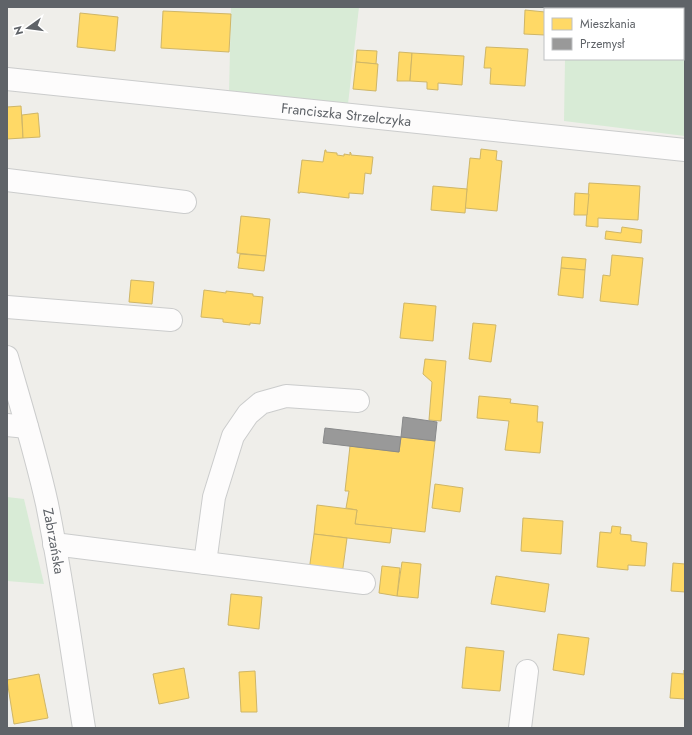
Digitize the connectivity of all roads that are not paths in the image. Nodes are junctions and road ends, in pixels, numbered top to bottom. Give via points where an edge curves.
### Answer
1 (7, 79) edge
2 (685, 150) edge
3 (7, 180) edge
4 (185, 202) dead end
5 (7, 308) edge
6 (171, 320) dead end
7 (7, 357) edge
8 (358, 401) dead end
9 (17, 426) edge
10 (54, 544) junction
11 (205, 563) junction
12 (364, 583) dead end
13 (527, 671) dead end
14 (84, 728) edge
15 (520, 728) edge

1 - 2 street, Franciszka Strzelczyka
3 - 4 street
5 - 6 street
7 - 9 street, Zabrzańska
8 - 11 street via 286,396 261,402 248,414 233,436 214,497
9 - 10 street, Zabrzańska via 46,502
10 - 11 street
10 - 14 street, Zabrzańska
11 - 12 street
13 - 15 street

